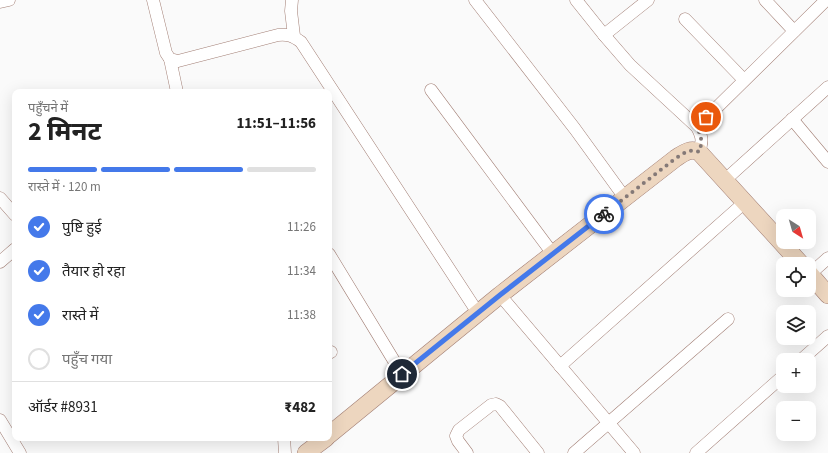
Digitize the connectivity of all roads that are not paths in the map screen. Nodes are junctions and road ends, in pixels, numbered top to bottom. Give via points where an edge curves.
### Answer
1 (9, 0) edge
2 (153, 0) edge
3 (292, 0) edge
4 (475, 0) edge
5 (576, 0) edge
6 (648, 0) edge
7 (765, 0) edge
8 (826, 0) edge
9 (0, 2) edge
10 (685, 19) dead end
11 (794, 31) junction
12 (604, 35) junction
13 (294, 36) junction
14 (170, 59) junction
15 (744, 80) junction
16 (828, 87) edge
17 (176, 89) edge
18 (332, 89) edge
19 (332, 89) edge
20 (431, 90) dead end
21 (792, 119) junction
22 (697, 127) junction
23 (699, 152) junction
24 (828, 162) edge
25 (725, 180) junction
26 (0, 198) edge
27 (626, 198) junction
28 (745, 202) junction
29 (12, 212) edge
30 (12, 252) edge
31 (554, 254) junction
32 (794, 257) edge
33 (828, 258) edge
34 (332, 259) edge
35 (0, 262) edge
36 (816, 265) edge
37 (816, 282) edge
38 (500, 295) junction
39 (828, 296) edge
40 (478, 313) junction
41 (728, 319) dead end
42 (828, 336) edge
43 (809, 353) edge
44 (560, 366) junction
45 (402, 374) junction
46 (776, 382) edge
47 (0, 420) edge
48 (609, 424) junction
49 (332, 432) edge
50 (12, 434) edge
51 (17, 441) edge
52 (284, 441) edge
53 (323, 441) edge
54 (311, 452) edge
55 (20, 453) edge
56 (285, 453) edge
57 (467, 453) edge
58 (538, 453) edge
59 (574, 453) edge
60 (634, 453) edge
61 (696, 453) edge

1 - 9 street
2 - 14 street via 166,53
3 - 13 street
4 - 27 street
5 - 12 street
6 - 12 street
7 - 11 street
8 - 11 street
10 - 15 street
11 - 15 street
12 - 22 street via 642,76
13 - 14 street via 278,35 178,61
13 - 19 street via 301,42
14 - 17 street
15 - 22 street
16 - 21 street
18 - 40 street
20 - 31 street
21 - 24 street
21 - 25 street
22 - 23 street via 702,137
23 - 25 street
23 - 27 street via 688,151 676,158
25 - 28 street
26 - 29 street
27 - 31 street
28 - 32 street
28 - 44 street
30 - 35 street
31 - 38 street
33 - 36 street
34 - 45 street
37 - 39 street
38 - 40 street
38 - 44 street
40 - 45 street
41 - 48 street
42 - 43 street
44 - 48 street
45 - 49 street
46 - 61 street
47 - 50 street
48 - 59 street
48 - 60 street
51 - 55 street
52 - 56 street
53 - 54 street
57 - 58 street via 456,436 491,405 496,404

